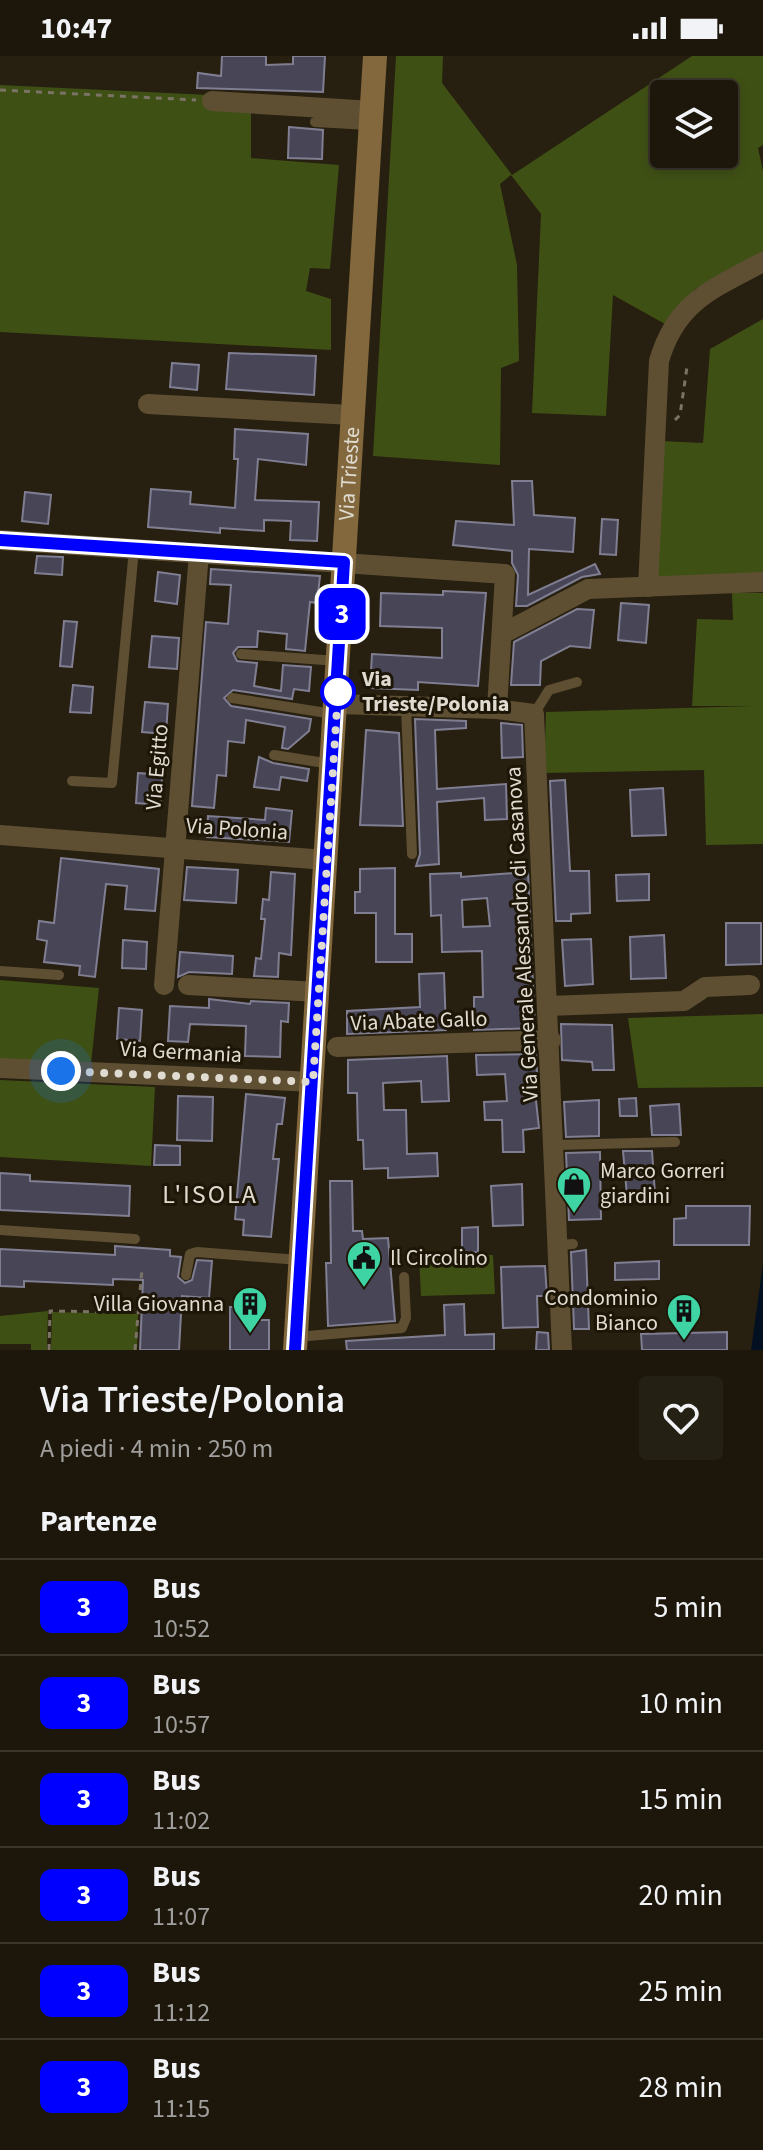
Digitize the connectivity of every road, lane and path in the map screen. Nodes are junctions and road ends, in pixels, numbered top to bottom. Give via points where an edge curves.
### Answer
1 (376, 58) edge
2 (0, 90) edge
3 (212, 101) joint
4 (372, 118) junction
5 (315, 122) dead end
6 (763, 262) edge
7 (687, 367) dead end
8 (148, 404) dead end
9 (352, 415) junction
10 (656, 424) junction
11 (0, 540) edge
12 (134, 549) junction
13 (199, 553) junction
14 (344, 562) junction
15 (763, 582) edge
16 (648, 587) junction
17 (502, 634) junction
18 (241, 654) dead end
19 (339, 662) junction
20 (577, 682) dead end
21 (232, 698) dead end
22 (406, 707) junction
23 (497, 709) junction
24 (337, 710) junction
25 (534, 714) junction
26 (274, 755) dead end
27 (333, 765) junction
28 (72, 781) dead end
29 (0, 835) edge
30 (175, 848) junction
31 (412, 854) dead end
32 (326, 860) junction
33 (0, 971) edge
34 (59, 975) dead end
35 (164, 985) dead end
36 (188, 985) dead end
37 (750, 985) dead end
38 (318, 992) junction
39 (548, 1006) junction
40 (551, 1040) junction
41 (337, 1047) dead end
42 (0, 1068) edge
43 (313, 1082) junction
44 (675, 1142) dead end
45 (555, 1145) junction
46 (0, 1230) edge
47 (135, 1239) dead end
48 (302, 1260) junction
49 (142, 1269) dead end
50 (186, 1275) dead end
51 (404, 1277) dead end
52 (108, 1312) dead end
53 (296, 1343) edge
54 (49, 1350) edge
55 (135, 1350) edge
56 (562, 1350) edge

1 - 4 street, Via Trieste
2 - 3 path
3 - 4 street
4 - 5 lane
4 - 9 street, Via Trieste
6 - 10 street via 699,296 674,323 659,361
7 - 10 path via 680,415 672,423
8 - 9 street
9 - 14 street, Via Trieste
10 - 16 street
11 - 12 street
12 - 13 street
12 - 28 lane via 112,783
13 - 14 street
13 - 30 street, Via Egitto
14 - 17 street via 505,574
14 - 19 street, Via Trieste
15 - 16 street
16 - 17 street via 588,589
17 - 23 street
18 - 19 lane
19 - 24 street, Via Trieste
20 - 25 lane via 549,690
21 - 24 lane
22 - 23 street
22 - 24 street
22 - 31 lane
23 - 25 street
24 - 27 street, Via Trieste
25 - 39 street, Via Generale Alessandro di Casanova
26 - 27 lane
27 - 32 street, Via Trieste
29 - 30 street, Via Polonia
30 - 32 street, Via Polonia
30 - 35 street, Via Egitto
32 - 38 street, Via Trieste
33 - 34 lane
36 - 38 street
37 - 39 street via 705,987 684,1001
38 - 43 street, Via Trieste
39 - 40 street, Via Generale Alessandro di Casanova
40 - 41 street, Via Abate Gallo
40 - 45 street, Via Generale Alessandro di Casanova
42 - 43 street, Via Germania
43 - 48 street, Via Trieste
44 - 45 lane
45 - 56 street, Via Generale Alessandro di Casanova via 567,1245
46 - 47 lane
48 - 50 lane via 197,1252 190,1254
48 - 53 street, Via Trieste
49 - 55 path
51 - 53 lane via 402,1328
52 - 54 path via 50,1311

